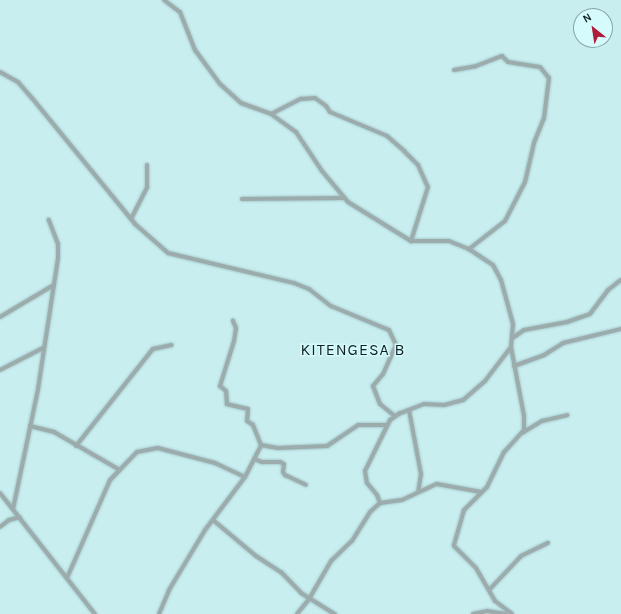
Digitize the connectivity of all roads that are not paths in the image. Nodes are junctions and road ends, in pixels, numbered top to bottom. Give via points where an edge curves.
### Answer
1 (164, 0) edge
2 (454, 70) dead end
3 (0, 72) edge
4 (270, 114) junction
5 (147, 165) dead end
6 (344, 198) junction
7 (242, 199) dead end
8 (131, 219) junction
9 (49, 220) dead end
10 (411, 240) junction
11 (469, 249) junction
12 (621, 280) edge
13 (54, 285) junction
14 (0, 317) edge
15 (233, 321) dead end
16 (621, 328) edge
17 (514, 337) junction
18 (172, 345) dead end
19 (511, 347) junction
20 (43, 348) junction
21 (514, 366) junction
22 (0, 370) edge
23 (409, 410) junction
24 (567, 415) dead end
25 (394, 416) junction
26 (386, 425) junction
27 (30, 426) junction
28 (522, 434) junction
29 (261, 445) junction
30 (76, 446) junction
31 (254, 459) junction
32 (118, 469) junction
33 (245, 477) junction
34 (306, 485) dead end
35 (418, 492) junction
36 (481, 492) junction
37 (0, 493) edge
38 (380, 503) junction
39 (13, 509) junction
40 (20, 518) junction
41 (213, 520) junction
42 (0, 527) edge
43 (548, 543) dead end
44 (67, 578) junction
45 (489, 590) junction
46 (310, 599) junction
47 (95, 614) edge
48 (159, 614) edge
49 (297, 614) edge
50 (335, 614) edge
51 (472, 614) edge
52 (506, 614) edge
53 (512, 614) edge

1 - 4 street via 180,12 195,50 220,84 241,103
2 - 11 street via 476,66 502,56 508,62 540,68 549,78 544,118 534,143 526,182 506,221
3 - 8 street via 18,82 38,104
4 - 6 street via 296,132
4 - 10 street via 301,99 315,98 330,112 387,136 404,151 418,165 428,187
5 - 8 street via 147,187
6 - 7 street
6 - 10 street
8 - 25 street via 168,253 294,283 309,289 331,306 389,330 396,345 383,374 373,386 380,404
9 - 13 street via 58,244
10 - 11 street via 449,241
11 - 17 street via 484,257 496,269 512,316
12 - 17 street via 608,290 590,314 567,322 524,330
13 - 14 street
13 - 20 street
15 - 29 street via 236,328 234,341 220,386 226,392 227,404 248,409 246,420 252,425
16 - 21 street via 563,343 538,357
17 - 19 street
18 - 30 street via 153,349
19 - 21 street
19 - 23 street via 485,381 463,400 450,405 424,404
20 - 22 street
20 - 27 street
21 - 28 street via 524,416
23 - 25 street
23 - 35 street via 421,474
24 - 28 street via 542,421
25 - 26 street
26 - 29 street via 358,425 327,446 278,448
26 - 38 street via 365,471 367,483
27 - 30 street via 54,432
27 - 39 street
28 - 36 street via 504,452 490,483
29 - 31 street
30 - 32 street
31 - 33 street
31 - 34 street via 262,462 280,462 284,464 283,472 286,475
32 - 33 street via 137,452 158,448 215,463
32 - 44 street via 96,508
33 - 41 street
35 - 36 street via 430,485 444,483
35 - 38 street via 402,500
36 - 45 street via 464,510 454,546 476,568
37 - 39 street
38 - 46 street via 370,512 352,541 331,561
39 - 40 street
40 - 42 street via 8,520
40 - 44 street
41 - 46 street via 267,564 281,572
41 - 48 street via 169,590
43 - 45 street via 521,556
44 - 47 street
45 - 53 street via 495,601
46 - 49 street
46 - 50 street
51 - 52 street via 487,611

